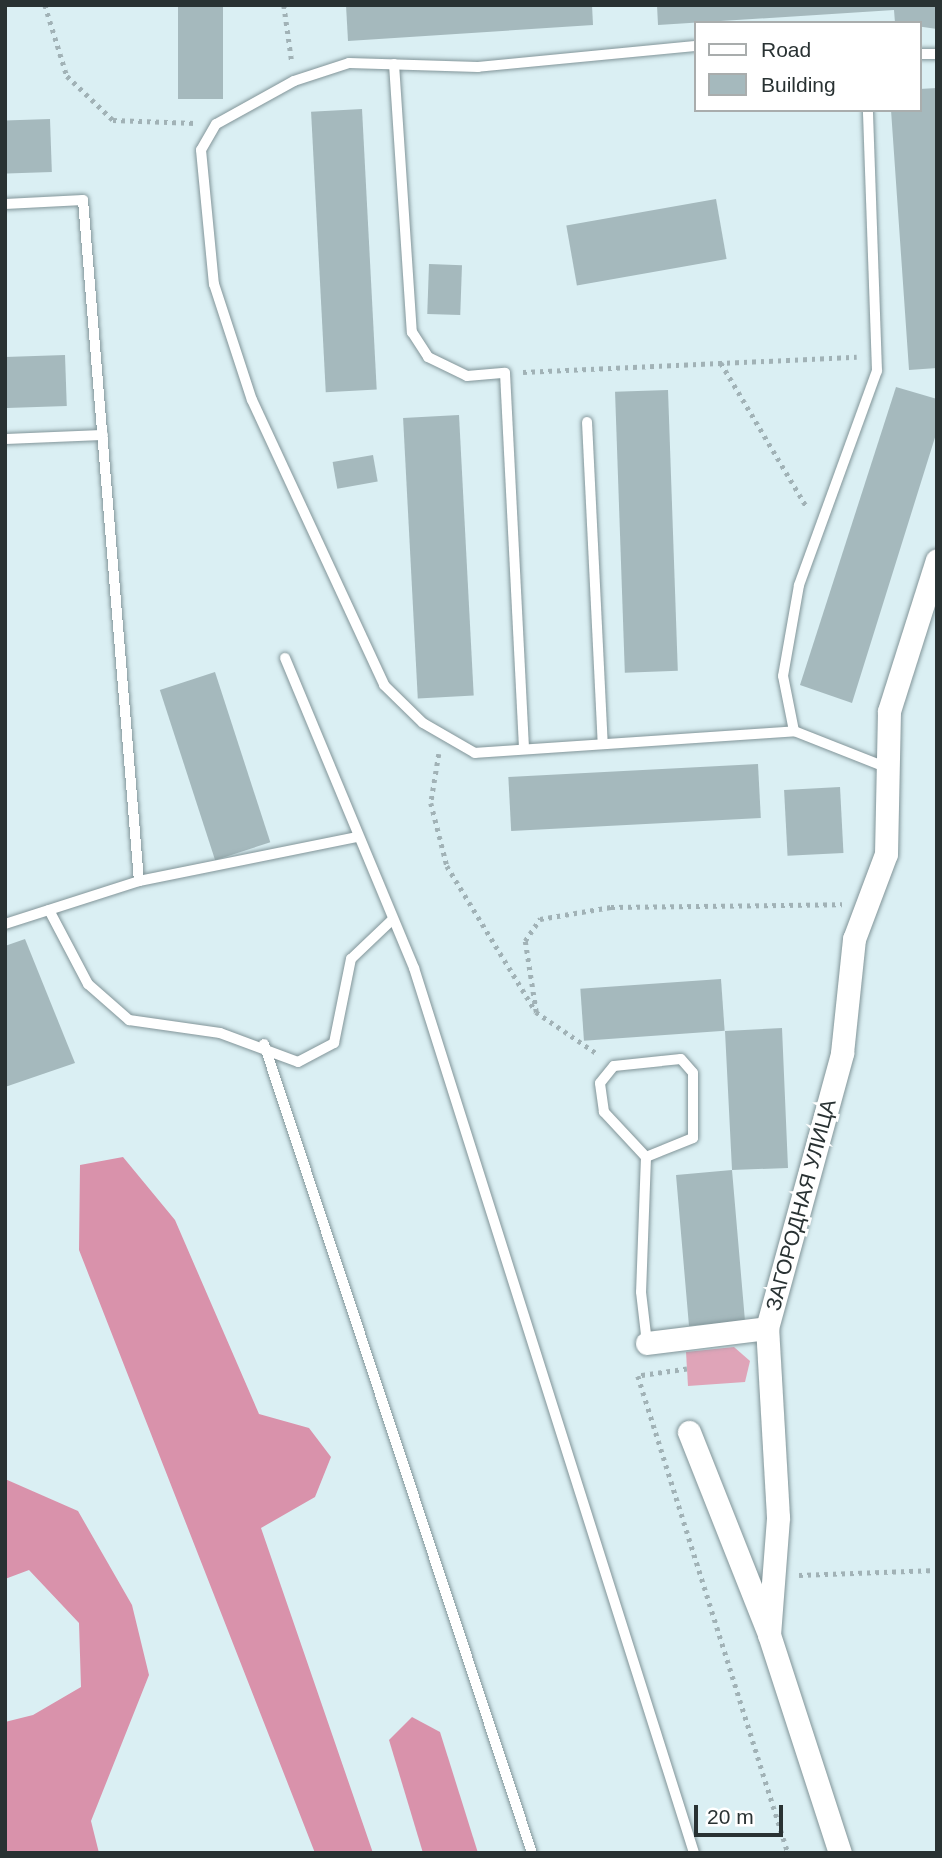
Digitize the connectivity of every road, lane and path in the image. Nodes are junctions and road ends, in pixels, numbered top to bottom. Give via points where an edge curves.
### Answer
1 (45, 5) edge
2 (284, 5) edge
3 (694, 46) edge
4 (394, 64) junction
5 (294, 81) junction
6 (868, 112) edge
7 (216, 124) junction
8 (5, 204) edge
9 (877, 356) junction
10 (721, 363) junction
11 (505, 373) junction
12 (587, 422) dead end
13 (103, 435) junction
14 (5, 439) edge
15 (820, 528) junction
16 (937, 560) edge
17 (285, 658) dead end
18 (794, 731) junction
19 (443, 734) junction
20 (603, 744) junction
21 (524, 748) junction
22 (888, 768) junction
23 (358, 837) junction
24 (139, 881) junction
25 (867, 904) junction
26 (49, 910) junction
27 (393, 919) junction
28 (5, 924) edge
29 (536, 1012) junction
30 (264, 1044) junction
31 (614, 1066) junction
32 (646, 1157) junction
33 (767, 1328) junction
34 (647, 1343) joint
35 (687, 1369) dead end
36 (689, 1432) dead end
37 (937, 1570) edge
38 (773, 1576) junction
39 (769, 1635) junction
40 (533, 1853) edge
41 (694, 1853) edge
42 (788, 1853) edge
43 (840, 1853) edge

1 - 7 path via 67,76 113,120
2 - 5 path
3 - 4 lane via 478,67
4 - 5 lane via 349,63
4 - 11 lane via 412,332 428,357 467,376
5 - 7 lane
6 - 9 lane
7 - 19 lane via 201,150 203,209 214,285 252,400 384,685
8 - 13 lane via 83,200
9 - 10 path
9 - 15 lane
10 - 11 path
10 - 15 path
11 - 21 lane
12 - 20 lane
13 - 14 lane
13 - 24 lane
15 - 18 lane via 799,584 783,676
16 - 22 street, ЗАГОРОДНАЯ УЛИЦА via 889,711
17 - 23 lane
18 - 20 lane
18 - 22 lane
19 - 21 lane via 475,752
19 - 29 path via 431,803 447,866
20 - 21 lane
22 - 25 street, ЗАГОРОДНАЯ УЛИЦА via 886,855
23 - 24 lane
23 - 27 lane
24 - 26 lane
25 - 29 path via 611,907 540,919 525,941
25 - 33 street, ЗАГОРОДНАЯ УЛИЦА via 854,939 842,1053
26 - 28 lane
26 - 30 lane via 88,984 129,1020
27 - 30 lane via 351,959 334,1043 298,1062
27 - 41 lane via 414,968
29 - 31 path
30 - 40 lane
31 - 32 lane via 600,1083 604,1112
31 - 32 lane via 681,1059 693,1073 693,1138
32 - 34 lane via 641,1292
33 - 34 street
33 - 38 street, ЗАГОРОДНАЯ УЛИЦА via 778,1517
35 - 42 path via 638,1376
36 - 39 street
37 - 38 path
38 - 39 street, ЗАГОРОДНАЯ УЛИЦА
39 - 43 street, ЗАГОРОДНАЯ УЛИЦА

